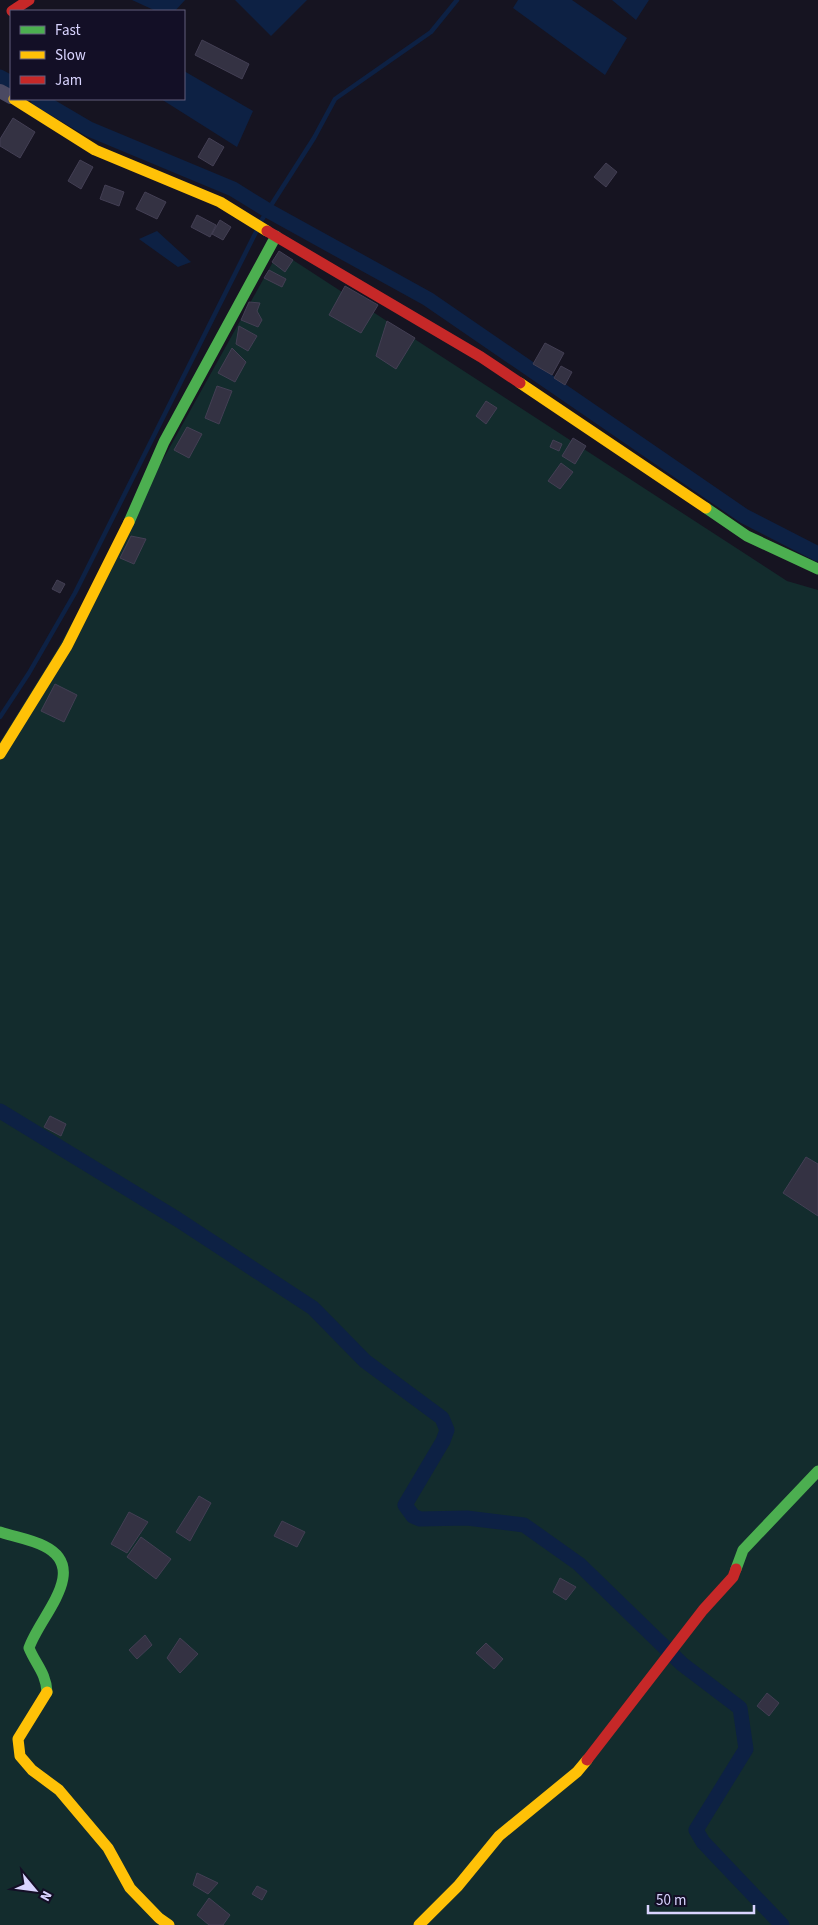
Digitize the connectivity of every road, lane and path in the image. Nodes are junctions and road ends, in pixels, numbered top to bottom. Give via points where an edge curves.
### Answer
1 (29, 0) edge
2 (15, 10) edge
3 (16, 100) edge
4 (272, 234) junction
5 (818, 569) edge
6 (0, 754) edge
7 (818, 1471) edge
8 (0, 1532) edge
9 (169, 1925) edge
10 (419, 1925) edge

1 - 2 street
3 - 4 street via 94,150 220,202
4 - 5 street via 481,357 747,536
4 - 6 street via 164,442 120,542 67,646
7 - 10 street via 742,1550 733,1577 703,1610 577,1772 499,1836 458,1886
8 - 9 street via 46,1547 58,1556 65,1570 63,1588 35,1631 29,1648 46,1678 47,1692 18,1739 20,1756 32,1770 59,1790 108,1848 130,1888

